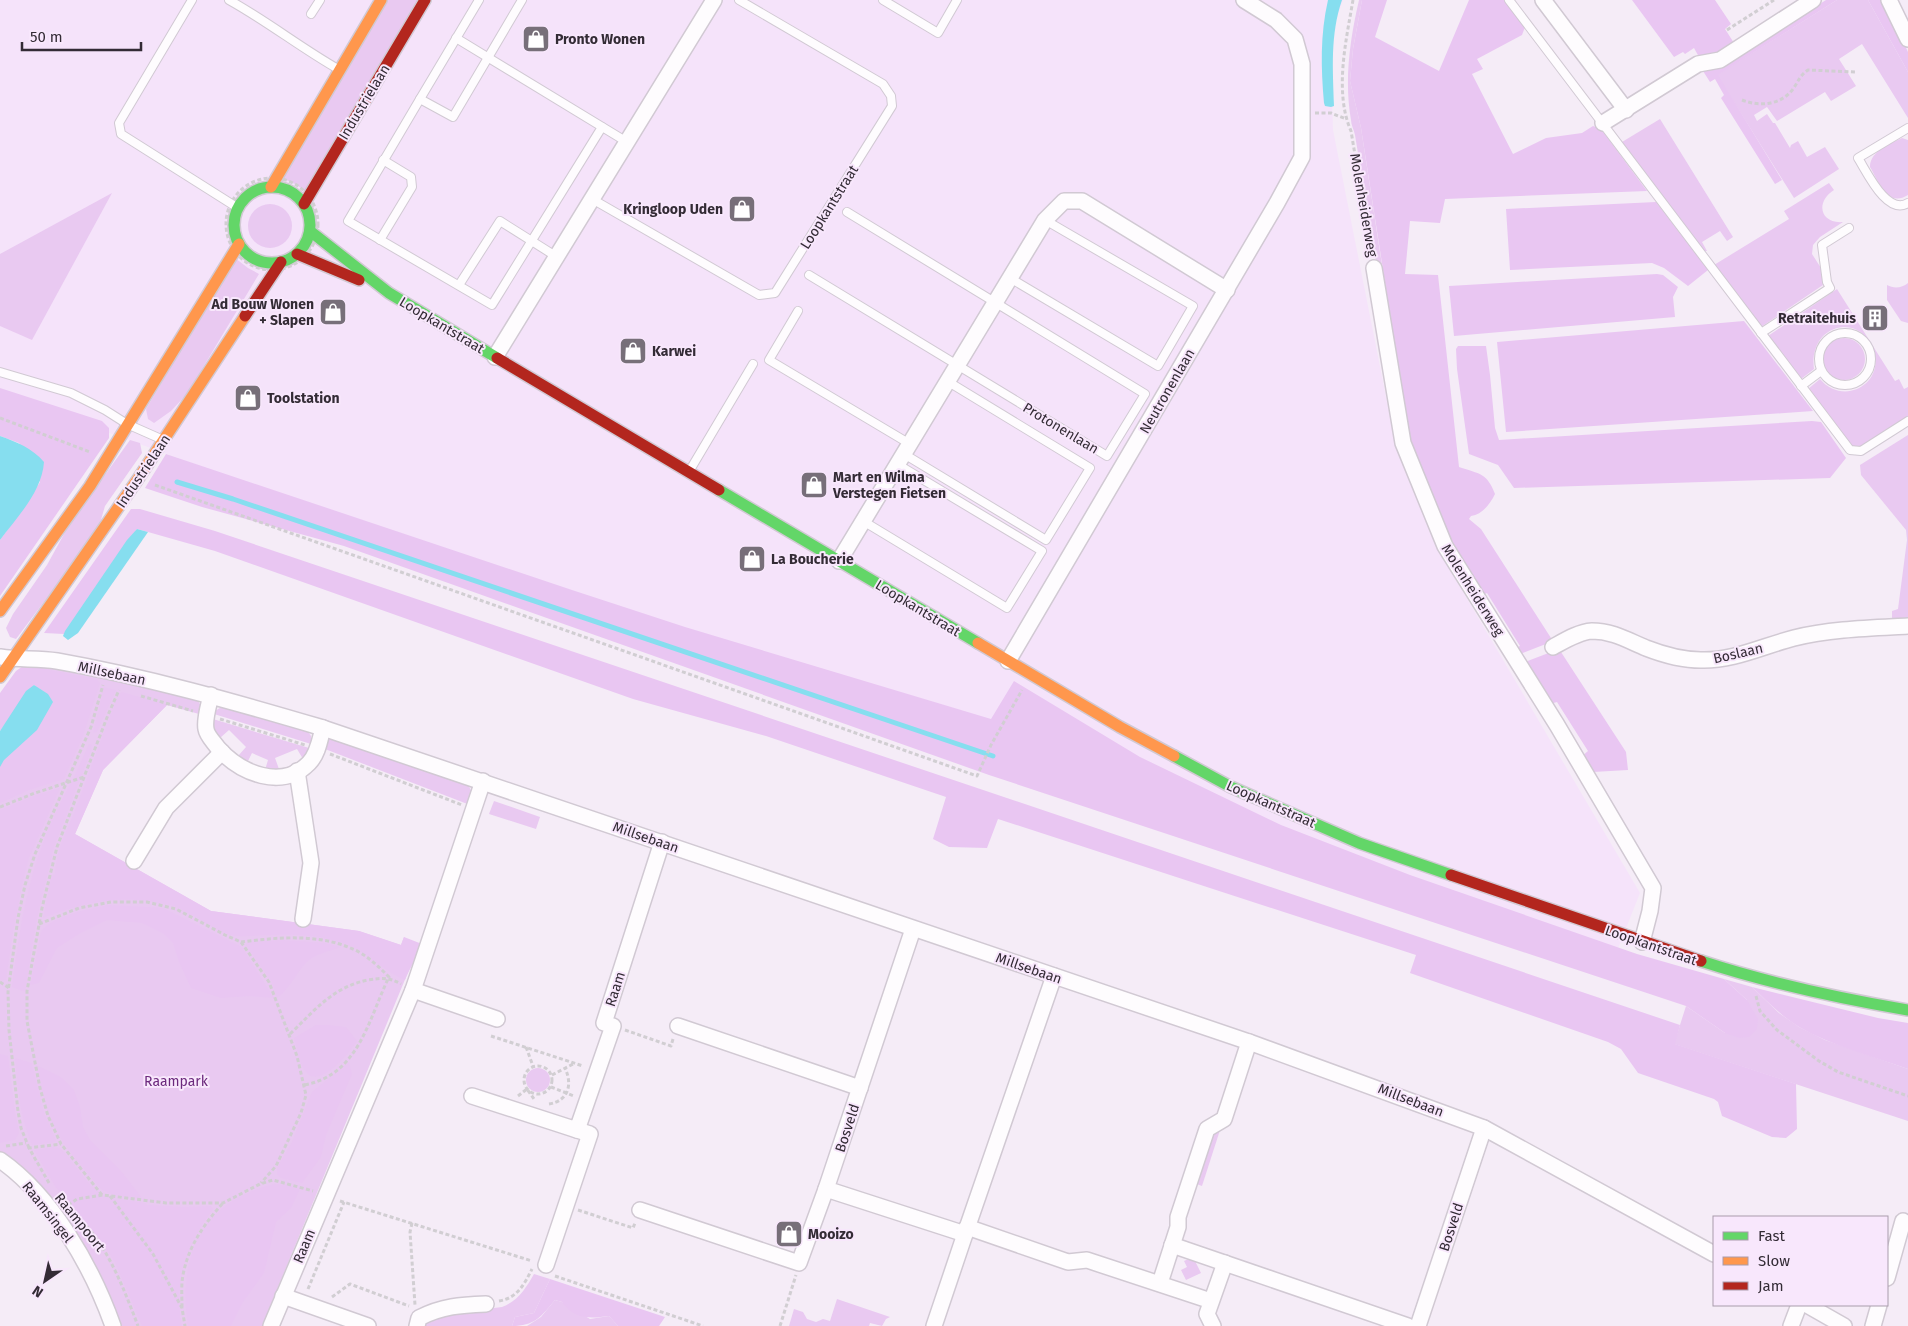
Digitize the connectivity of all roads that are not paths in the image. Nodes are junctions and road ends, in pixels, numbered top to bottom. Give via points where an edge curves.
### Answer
1 (192, 0) edge
2 (229, 0) edge
3 (320, 0) edge
4 (381, 0) edge
5 (425, 0) edge
6 (479, 0) edge
7 (522, 0) edge
8 (714, 0) edge
9 (739, 0) edge
10 (883, 0) edge
11 (958, 0) edge
12 (1244, 0) edge
13 (1509, 0) edge
14 (1543, 0) edge
15 (1813, 0) edge
16 (1889, 0) edge
17 (311, 14) dead end
18 (456, 38) junction
19 (1908, 39) edge
20 (488, 57) junction
21 (340, 70) junction
22 (420, 99) junction
23 (1626, 110) junction
24 (1603, 123) junction
25 (602, 127) junction
26 (1908, 128) edge
27 (627, 142) junction
28 (383, 160) junction
29 (271, 188) junction
30 (592, 199) junction
31 (1908, 203) edge
32 (304, 204) junction
33 (238, 208) junction
34 (847, 212) dead end
35 (1045, 220) junction
36 (1849, 228) dead end
37 (310, 231) junction
38 (380, 240) junction
39 (532, 240) junction
40 (237, 247) junction
41 (297, 254) junction
42 (557, 257) junction
43 (278, 267) junction
44 (1374, 268) road end
45 (809, 275) dead end
46 (1010, 278) junction
47 (459, 286) junction
48 (1227, 290) junction
49 (389, 293) junction
50 (995, 302) junction
51 (798, 311) dead end
52 (1761, 333) junction
53 (495, 357) junction
54 (753, 364) dead end
55 (958, 364) junction
56 (1821, 371) junction
57 (0, 372) edge
58 (948, 382) junction
59 (1801, 386) junction
60 (1908, 421) edge
61 (128, 424) junction
62 (164, 441) junction
63 (904, 454) junction
64 (689, 472) junction
65 (863, 521) junction
66 (839, 561) junction
67 (0, 610) edge
68 (1908, 626) edge
69 (1553, 647) dead end
70 (6, 658) edge
71 (1008, 661) junction
72 (0, 677) edge
73 (211, 695) junction
74 (324, 728) junction
75 (222, 752) junction
76 (297, 771) junction
77 (483, 781) junction
78 (662, 842) junction
79 (134, 861) dead end
80 (303, 919) dead end
81 (913, 929) junction
82 (1642, 942) junction
83 (1054, 976) junction
84 (413, 990) junction
85 (1908, 1010) edge
86 (497, 1020) dead end
87 (678, 1026) road end
88 (1249, 1042) junction
89 (860, 1088) junction
90 (472, 1096) dead end
91 (1484, 1128) junction
92 (577, 1130) junction
93 (0, 1160) edge
94 (826, 1189) junction
95 (640, 1210) road end
96 (1903, 1221) dead end
97 (966, 1231) junction
98 (1172, 1245) junction
99 (1713, 1253) edge
100 (1225, 1263) junction
101 (541, 1264) road end
102 (1888, 1274) edge
103 (1160, 1283) junction
104 (283, 1296) junction
105 (1212, 1301) junction
106 (486, 1304) road end
107 (1799, 1306) edge
108 (1809, 1306) edge
109 (1879, 1306) edge
110 (113, 1326) edge
111 (271, 1326) edge
112 (368, 1326) edge
113 (417, 1326) edge
114 (934, 1326) edge
115 (1213, 1326) edge
116 (1408, 1326) edge
117 (1418, 1326) edge
118 (1791, 1326) edge
119 (1844, 1326) edge
120 (1873, 1326) edge

1 - 33 lane via 119,123 119,129 121,134
2 - 21 lane
3 - 17 lane
4 - 21 street
5 - 32 street, Industrielaan
6 - 18 lane
7 - 20 lane
8 - 27 street, Loopkantstraat
9 - 30 lane, Loopkantstraat via 883,84 892,96 892,106 775,293 759,295
10 - 11 lane via 938,33
12 - 48 street, Neutronenlaan via 1276,20 1295,39 1302,64 1302,157
13 - 24 lane
14 - 23 street
15 - 23 street via 1720,60 1698,64
16 - 19 street
18 - 20 lane
18 - 22 lane
20 - 22 lane via 452,117
20 - 25 lane
21 - 29 street
22 - 28 lane
23 - 24 street
24 - 52 lane
25 - 27 lane
25 - 39 lane
26 - 31 lane via 1858,158 1884,198 1899,205
27 - 30 street, Loopkantstraat
28 - 38 lane via 411,177 412,187
28 - 38 lane via 348,221
29 - 32 street via 289,192
29 - 33 street via 252,193
30 - 42 street, Loopkantstraat
32 - 37 street
33 - 40 street via 234,220
34 - 50 lane, Protonenlaan
35 - 46 street
35 - 46 lane via 1193,306 1158,366
35 - 48 street via 1064,201 1082,201
36 - 52 lane via 1822,245 1830,288
37 - 41 street via 306,244
37 - 49 street, Loopkantstraat
38 - 47 lane
39 - 42 lane
39 - 47 lane via 500,221
39 - 47 lane via 492,305
40 - 43 street via 257,260
40 - 61 street
41 - 43 street
41 - 49 street, Loopkantstraat
42 - 53 street, Loopkantstraat
43 - 62 street, Industrielaan
44 - 82 street, Molenheiderweg via 1403,443 1445,546 1557,725 1653,888
45 - 55 lane, Protonenlaan
46 - 50 street
48 - 71 street, Neutronenlaan
49 - 53 street, Loopkantstraat
50 - 55 street
50 - 55 lane, Protonenlaan via 1145,394 1107,456
51 - 63 lane, Protonenlaan via 769,360
52 - 59 lane
53 - 64 street, Loopkantstraat
54 - 64 lane
55 - 58 street
56 - 56 lane via 1837,384 1844,386 1859,382 1869,371 1870,349 1854,334 1832,336 1821,347 1818,362
56 - 59 lane
57 - 61 lane via 71,393
58 - 63 street
58 - 63 lane, Protonenlaan via 1090,468 1046,540
59 - 60 lane via 1850,450 1861,451
61 - 62 lane
61 - 67 street via 90,486
62 - 70 street, Industrielaan
63 - 65 street
63 - 65 lane, Protonenlaan via 1042,551 1007,608
64 - 66 street, Loopkantstraat
65 - 66 street
66 - 71 street, Loopkantstraat
68 - 69 street, Boslaan via 1795,638 1727,658 1704,660 1680,659 1612,632 1590,631
70 - 72 street, Industrielaan
70 - 73 street, Millsebaan via 45,660 102,678
71 - 82 street, Loopkantstraat via 1231,787 1359,843
73 - 74 street, Millsebaan
73 - 75 street via 205,728
74 - 76 street via 311,762
74 - 77 street, Millsebaan
75 - 76 street via 245,769 262,776 272,778
75 - 79 street via 166,808
76 - 80 street via 311,863
77 - 78 street, Millsebaan
77 - 84 street, Raam
78 - 81 street, Millsebaan
78 - 92 street, Raam via 604,1023 613,1026
81 - 83 street, Millsebaan
81 - 89 street, Bosveld
82 - 85 street, Loopkantstraat via 1758,978
83 - 88 street, Millsebaan
83 - 97 street
84 - 86 street
84 - 104 street, Raam
87 - 89 street
88 - 91 street, Millsebaan
88 - 98 street via 1224,1119 1207,1129
89 - 94 street, Bosveld
90 - 92 street
91 - 99 street, Millsebaan
91 - 117 street, Bosveld
92 - 101 street via 590,1134 566,1206
93 - 110 street, Raamsingel via 14,1170 57,1220 86,1266
94 - 95 street via 800,1262
94 - 97 street
96 - 102 street
97 - 103 street via 1068,1262 1087,1260
97 - 114 street
98 - 100 street
98 - 103 street
100 - 105 street
100 - 116 street
103 - 105 street
104 - 111 street, Raam
104 - 112 street
105 - 115 street via 1207,1314
106 - 113 street via 436,1309 419,1318
107 - 118 street
108 - 119 street
109 - 120 street

